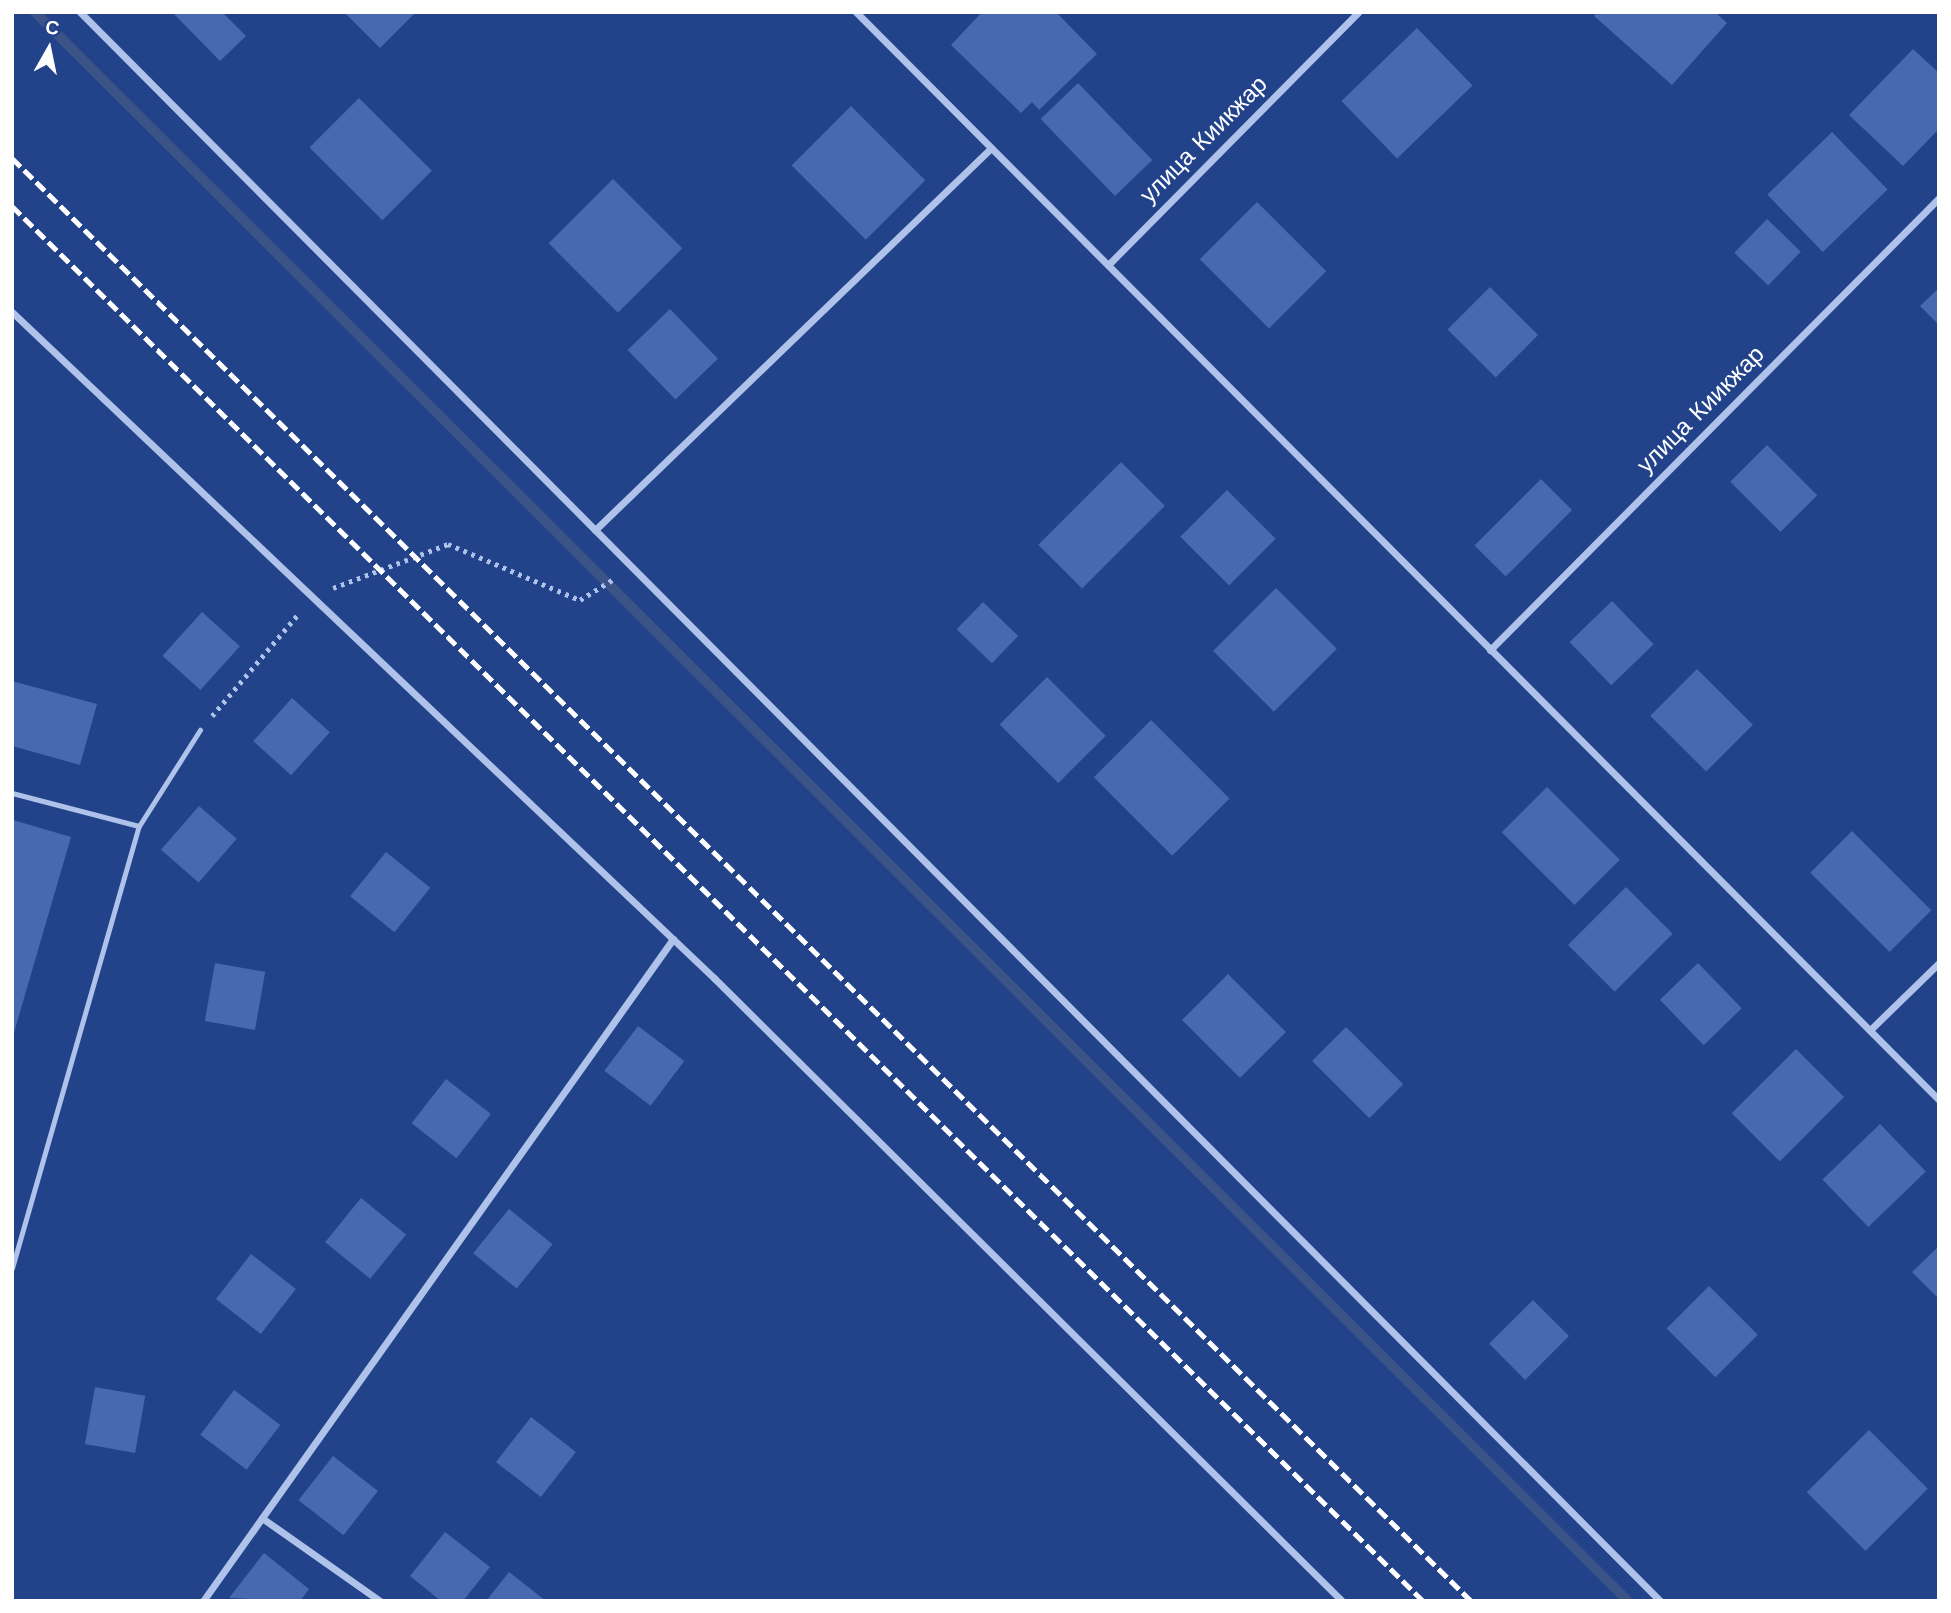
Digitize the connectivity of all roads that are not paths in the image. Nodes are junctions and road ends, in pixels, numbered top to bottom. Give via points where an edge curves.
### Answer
1 (80, 12) edge
2 (856, 12) edge
3 (1358, 12) edge
4 (991, 148) junction
5 (1939, 198) edge
6 (1108, 265) junction
7 (12, 312) edge
8 (595, 530) junction
9 (1490, 650) junction
10 (200, 730) road end
11 (12, 793) edge
12 (139, 825) junction
13 (673, 939) junction
14 (1939, 963) edge
15 (1870, 1030) junction
16 (1939, 1100) edge
17 (12, 1268) edge
18 (262, 1518) junction
19 (203, 1601) edge
20 (380, 1601) edge
21 (1342, 1601) edge
22 (1660, 1601) edge

1 - 8 street
2 - 4 street
3 - 6 street, улица Киикжар
4 - 6 street
4 - 8 street
5 - 9 street, улица Киикжар
6 - 9 street
7 - 13 street
8 - 22 street
9 - 15 street
10 - 12 lane
11 - 12 lane
12 - 17 lane
13 - 18 street
13 - 21 street
14 - 15 street
15 - 16 street
18 - 19 street
18 - 20 street

